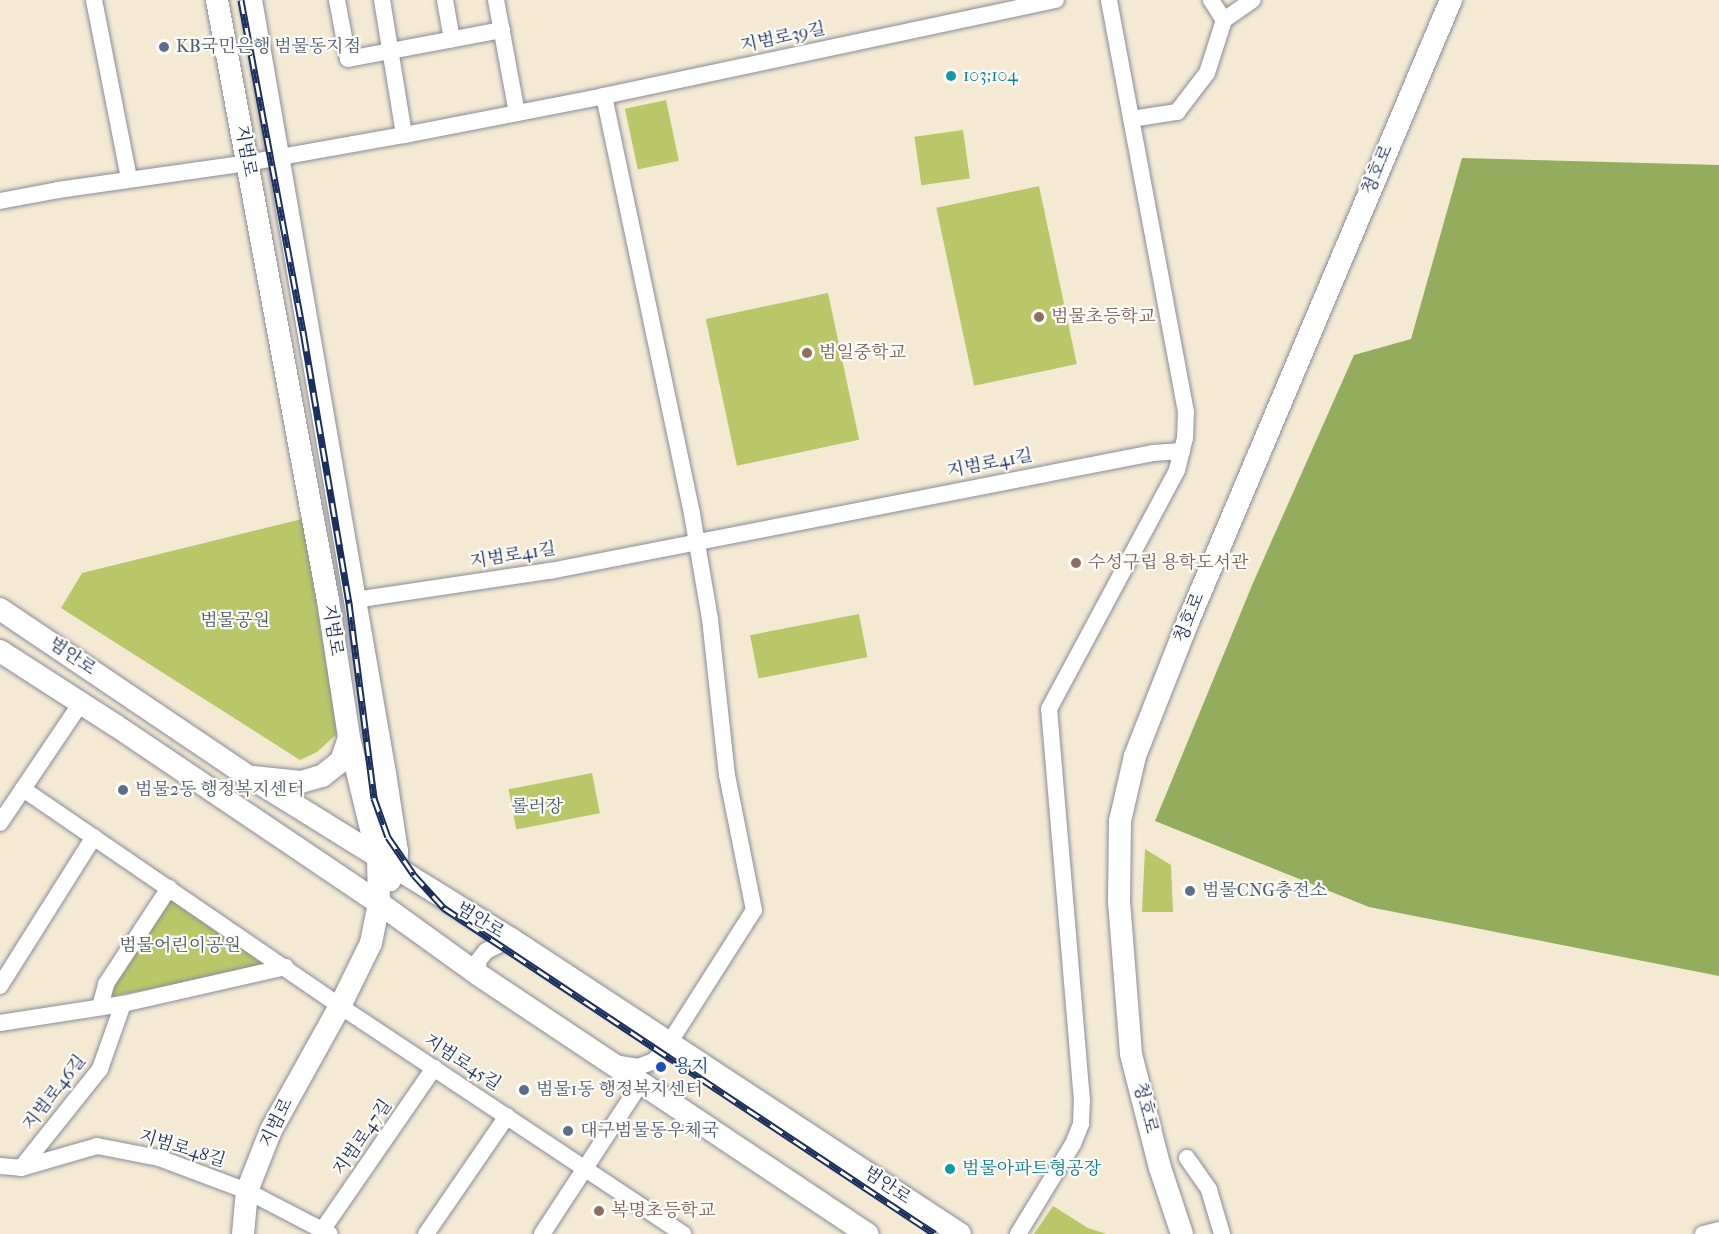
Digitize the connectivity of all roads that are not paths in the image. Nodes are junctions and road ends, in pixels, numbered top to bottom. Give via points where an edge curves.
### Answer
1 (94, 0) edge
2 (217, 0) edge
3 (251, 0) edge
4 (337, 0) edge
5 (382, 0) edge
6 (445, 0) edge
7 (496, 0) edge
8 (1056, 0) edge
9 (1109, 0) edge
10 (1211, 0) edge
11 (1253, 0) edge
12 (1451, 0) edge
13 (1224, 21) junction
14 (501, 30) junction
15 (452, 39) junction
16 (390, 50) junction
17 (604, 96) junction
18 (517, 113) junction
19 (1131, 119) junction
20 (404, 135) junction
21 (278, 158) junction
22 (247, 164) junction
23 (124, 180) junction
24 (0, 201) edge
25 (1182, 451) junction
26 (696, 541) junction
27 (354, 600) junction
28 (0, 609) edge
29 (0, 651) edge
30 (81, 703) junction
31 (349, 738) junction
32 (248, 776) junction
33 (23, 789) junction
34 (0, 823) edge
35 (94, 837) junction
36 (387, 863) junction
37 (169, 888) junction
38 (379, 903) junction
39 (511, 939) junction
40 (286, 968) junction
41 (479, 975) junction
42 (0, 986) edge
43 (123, 1004) junction
44 (340, 1006) junction
45 (100, 1007) junction
46 (0, 1023) edge
47 (670, 1042) junction
48 (609, 1062) junction
49 (434, 1068) junction
50 (640, 1084) junction
51 (507, 1116) junction
52 (1187, 1158) dead end
53 (0, 1166) edge
54 (21, 1168) junction
55 (586, 1168) junction
56 (247, 1191) junction
57 (1719, 1230) edge
58 (327, 1232) edge
59 (860, 1232) edge
60 (243, 1234) edge
61 (426, 1234) edge
62 (543, 1234) edge
63 (683, 1234) edge
64 (960, 1234) edge
65 (1018, 1234) edge
66 (1182, 1234) edge
67 (1222, 1234) edge
68 (1703, 1234) edge

1 - 23 street
2 - 22 main road, 지범로
3 - 21 main road
4 - 16 street via 348,59
5 - 16 street
6 - 15 street
7 - 14 street
8 - 17 street, 지범로39길
9 - 19 street
10 - 13 street
11 - 13 street
12 - 66 main road, 청호로 via 1187,624 1135,756 1120,821 1119,902 1131,1054 1160,1168
13 - 19 street via 1207,73 1177,112
14 - 15 street
14 - 18 street
15 - 16 street
16 - 20 street
17 - 18 street, 지범로39길
17 - 26 street
18 - 20 street, 지범로39길
19 - 25 street via 1186,412
20 - 21 street, 지범로39길
21 - 22 street, 지범로39길
21 - 27 main road
22 - 23 street, 지범로39길
22 - 31 main road, 지범로 via 328,600
23 - 24 street, 지범로39길
25 - 26 street, 지범로41길 via 1153,453
25 - 65 street via 1178,470 1049,709 1081,1124
26 - 27 street, 지범로41길 via 550,571
26 - 47 street via 710,619 727,775 754,910
27 - 36 main road via 397,851
28 - 32 main road, 범안로
29 - 30 main road, 범안로
30 - 33 street
30 - 38 main road, 범안로
31 - 32 main road via 340,761 322,776 301,782
31 - 36 main road, 지범로
32 - 36 main road, 범안로
33 - 34 street
33 - 35 street
35 - 37 street
35 - 42 street
36 - 38 main road, 지범로
36 - 39 main road, 범안로
37 - 40 street
37 - 45 street via 106,984
38 - 41 main road, 범안로
38 - 44 main road, 지범로 via 371,943
39 - 41 street via 486,951 478,961
39 - 47 main road, 범안로
40 - 43 street
40 - 44 street
41 - 48 main road, 범안로
43 - 45 street
43 - 54 street, 지범로46길 via 100,1069
44 - 49 street, 지범로45길
44 - 56 main road, 지범로 via 271,1130
45 - 46 street
47 - 48 street via 654,1061 638,1067
47 - 64 main road, 범안로
48 - 50 main road, 범안로
49 - 51 street, 지범로45길
49 - 58 street, 지범로47길
50 - 55 street
50 - 59 main road
51 - 55 street, 지범로45길
51 - 61 street
52 - 67 street via 1209,1190
53 - 54 street, 지범로48길
54 - 56 street, 지범로48길 via 97,1146 159,1158
55 - 62 street
55 - 63 street, 지범로45길
56 - 58 street, 지범로47길
56 - 60 main road, 지범로
57 - 68 street

